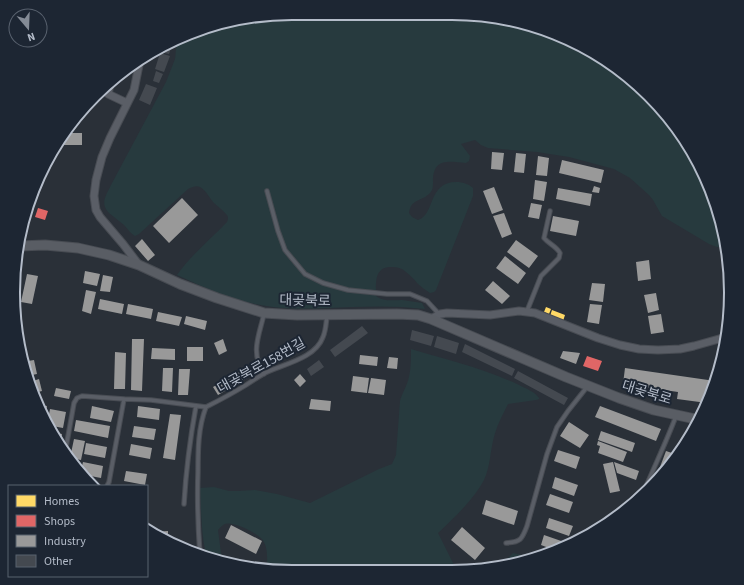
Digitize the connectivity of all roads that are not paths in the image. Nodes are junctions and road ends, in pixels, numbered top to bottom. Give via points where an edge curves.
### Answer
1 (138, 68) edge
2 (108, 92) edge
3 (128, 103) junction
4 (267, 191) dead end
5 (550, 211) dead end
6 (24, 246) edge
7 (139, 265) junction
8 (527, 311) junction
9 (264, 313) junction
10 (440, 314) junction
11 (327, 315) junction
12 (431, 319) junction
13 (720, 338) edge
14 (264, 374) junction
15 (588, 386) junction
16 (124, 399) junction
17 (196, 406) junction
18 (206, 408) junction
19 (677, 415) junction
20 (693, 418) edge
21 (67, 446) edge
22 (648, 480) edge
23 (108, 485) edge
24 (184, 504) dead end
25 (506, 543) dead end
26 (200, 549) edge

1 - 3 street via 134,90
2 - 3 street
3 - 7 street via 102,156 94,196 96,210 102,220
4 - 10 lane, 대곶북로 via 285,250 306,274 323,283 348,290 410,294 427,300
5 - 8 lane via 544,238 558,248 560,253 541,276
6 - 7 street, 대곶북로 via 78,248
7 - 9 street, 대곶북로 via 180,284
8 - 10 street via 490,315
8 - 13 street via 598,338 639,349 680,349
9 - 11 street, 대곶북로
9 - 14 lane via 256,341 256,354
10 - 12 street
11 - 12 street, 대곶북로 via 397,314
11 - 14 lane, 대곶북로158번길 via 323,338 310,353
12 - 15 street, 대곶북로
14 - 18 lane, 대곶북로158번길
15 - 19 street, 대곶북로 via 654,410
15 - 25 lane via 557,427 524,535 515,543
16 - 17 lane, 대곶북로158번길
16 - 21 lane, 대곶북로158번길 via 82,396 77,398
16 - 23 lane
17 - 18 lane, 대곶북로158번길
17 - 24 lane
18 - 26 lane, 대곶북로158번길 via 202,418 198,452
19 - 20 street, 대곶북로
19 - 22 lane

